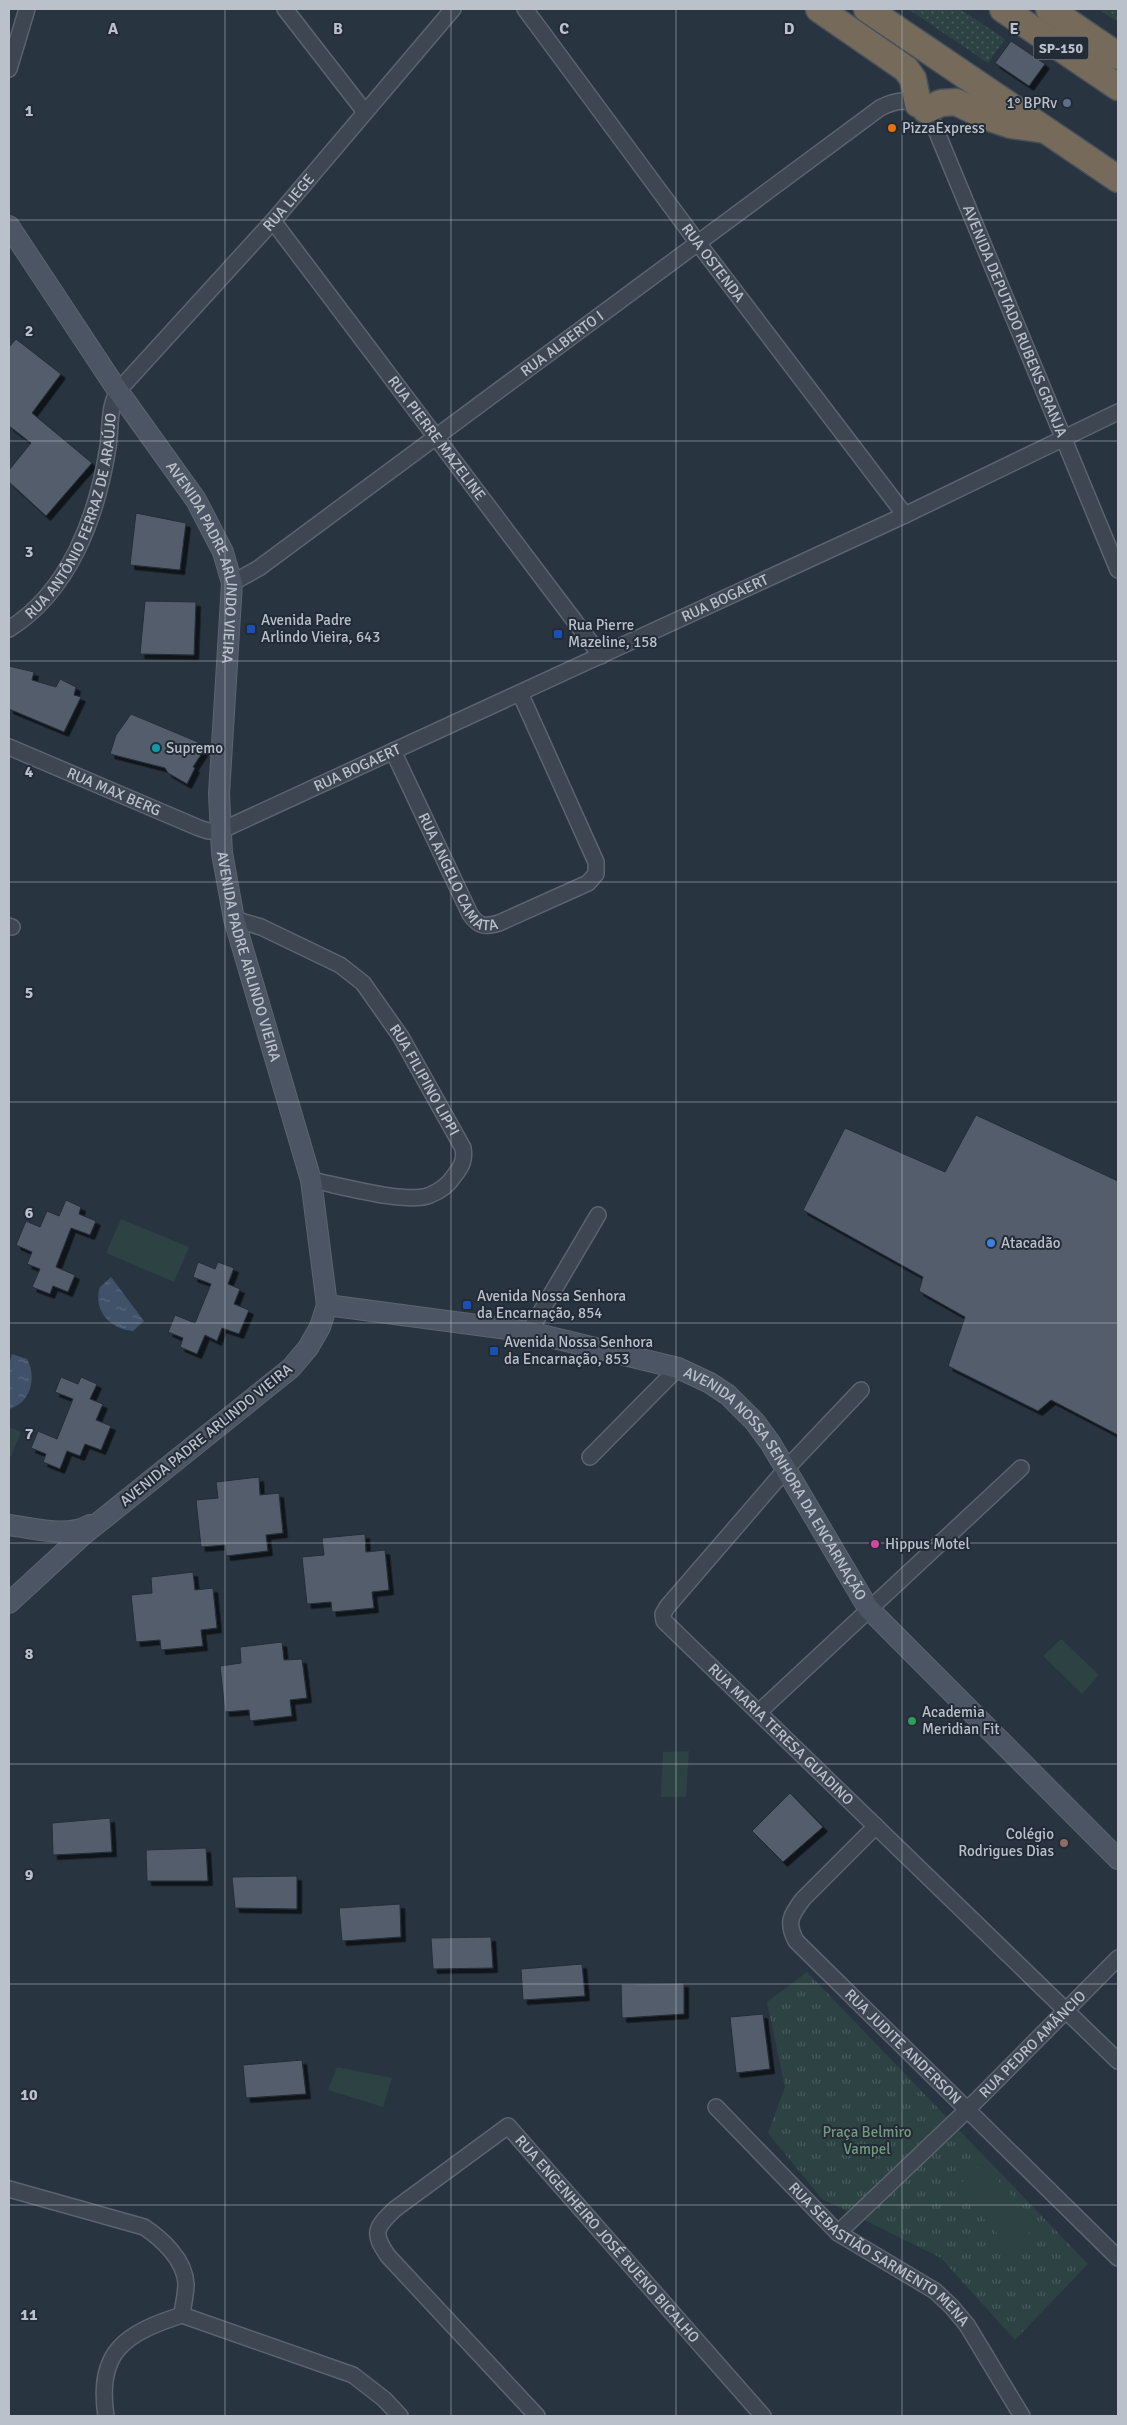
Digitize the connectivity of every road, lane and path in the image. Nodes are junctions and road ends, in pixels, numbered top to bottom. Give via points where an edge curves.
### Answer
1 (27, 9) edge
2 (286, 9) edge
3 (453, 9) edge
4 (525, 9) edge
5 (819, 9) edge
6 (867, 9) edge
7 (1003, 9) edge
8 (1048, 9) edge
9 (1118, 56) edge
10 (9, 69) edge
11 (1118, 87) edge
12 (922, 107) junction
13 (365, 112) junction
14 (1047, 130) junction
15 (1118, 179) edge
16 (273, 221) junction
17 (11, 230) edge
18 (698, 243) junction
19 (118, 391) junction
20 (1118, 412) edge
21 (437, 438) junction
22 (1063, 439) junction
23 (905, 515) junction
24 (1118, 570) edge
25 (232, 583) junction
26 (9, 630) edge
27 (601, 656) junction
28 (520, 693) junction
29 (9, 747) edge
30 (393, 751) junction
31 (220, 831) junction
32 (234, 919) junction
33 (311, 1180) junction
34 (598, 1215) dead end
35 (327, 1305) junction
36 (529, 1332) junction
37 (678, 1368) junction
38 (861, 1390) dead end
39 (590, 1457) dead end
40 (1021, 1468) dead end
41 (786, 1469) junction
42 (106, 1516) junction
43 (9, 1525) edge
44 (64, 1532) junction
45 (50, 1564) junction
46 (9, 1603) edge
47 (868, 1608) junction
48 (759, 1712) junction
49 (876, 1826) junction
50 (1118, 1858) edge
51 (1118, 1958) edge
52 (1067, 2010) junction
53 (1118, 2060) edge
54 (716, 2107) dead end
55 (967, 2110) junction
56 (9, 2189) edge
57 (838, 2233) junction
58 (1118, 2258) edge
59 (182, 2315) junction
60 (106, 2416) edge
61 (400, 2416) edge
62 (537, 2416) edge
63 (763, 2416) edge
64 (1022, 2416) edge

1 - 10 street
2 - 13 street
3 - 13 street, RUA LIEGE
4 - 18 street, RUA OSTENDA
5 - 12 highway via 906,69 913,79
6 - 14 highway
7 - 11 highway, SP-150
8 - 9 highway, SP-150
12 - 14 highway via 956,102 1011,125
12 - 18 street, RUA ALBERTO I via 905,100 880,108
12 - 22 street, AVENIDA DEPUTADO RUBENS GRANJA
13 - 16 street, RUA LIEGE
14 - 15 highway
16 - 19 street, RUA LIEGE
16 - 21 street, RUA PIERRE MAZELINE
17 - 19 main road, AVENIDA PADRE ARLINDO VIEIRA
18 - 21 street, RUA ALBERTO I
18 - 23 street, RUA OSTENDA
19 - 25 main road, AVENIDA PADRE ARLINDO VIEIRA via 196,500 223,552
19 - 26 street, RUA ANTÔNIO FERRAZ DE ARAÚJO via 111,409 108,447 92,515 67,571 36,609
20 - 22 street, RUA BOGAERT
21 - 25 street, RUA ALBERTO I via 259,568
21 - 27 street, RUA PIERRE MAZELINE
22 - 23 street, RUA BOGAERT
22 - 24 street, AVENIDA DEPUTADO RUBENS GRANJA
23 - 27 street, RUA BOGAERT
25 - 31 main road, AVENIDA PADRE ARLINDO VIEIRA via 219,794
27 - 28 street, RUA BOGAERT
28 - 30 street, RUA BOGAERT
28 - 30 street, RUA ANGELO CAMATA via 596,862 596,874 588,883 499,923 488,926 477,923
29 - 31 street, RUA MAX BERG via 199,828
30 - 31 street, RUA BOGAERT
31 - 32 main road, AVENIDA PADRE ARLINDO VIEIRA
32 - 33 main road, AVENIDA PADRE ARLINDO VIEIRA
32 - 33 street, RUA FILIPINO LIPPI via 260,927 340,964 363,983 402,1037 463,1148 461,1166 449,1184 430,1196 409,1199
33 - 35 main road, AVENIDA PADRE ARLINDO VIEIRA
34 - 36 street
35 - 36 main road, AVENIDA NOSSA SENHORA DA ENCARNAÇÃO
35 - 42 main road, AVENIDA PADRE ARLINDO VIEIRA via 320,1327 291,1368
36 - 37 main road, AVENIDA NOSSA SENHORA DA ENCARNAÇÃO
37 - 39 street
37 - 41 main road, AVENIDA NOSSA SENHORA DA ENCARNAÇÃO via 728,1395 756,1422
38 - 41 street, RUA MARIA TERESA GUADINO
40 - 47 street
41 - 47 main road, AVENIDA NOSSA SENHORA DA ENCARNAÇÃO
41 - 48 street, RUA MARIA TERESA GUADINO via 667,1607 662,1617 666,1625
42 - 44 main road via 84,1529
42 - 45 main road, AVENIDA PADRE ARLINDO VIEIRA
43 - 44 main road
44 - 45 main road via 61,1546
45 - 46 main road, AVENIDA PADRE ARLINDO VIEIRA
47 - 48 street
47 - 50 main road, AVENIDA NOSSA SENHORA DA ENCARNAÇÃO
48 - 49 street, RUA MARIA TERESA GUADINO
49 - 52 street, RUA MARIA TERESA GUADINO
49 - 55 street, RUA JUDITE ANDERSON via 803,1899 793,1912 790,1930 803,1950
51 - 52 street, RUA PEDRO AMÂNCIO
52 - 53 street, RUA MARIA TERESA GUADINO
52 - 55 street, RUA PEDRO AMÂNCIO
54 - 57 street, RUA SEBASTIÃO SARMENTO MENA
55 - 57 street, RUA PEDRO AMÂNCIO
55 - 58 street, RUA JUDITE ANDERSON
56 - 59 street via 144,2227 159,2237 171,2249 186,2283
57 - 64 street, RUA SEBASTIÃO SARMENTO MENA via 934,2291 951,2306 967,2326
59 - 60 street via 135,2333 118,2348 108,2367 103,2397
59 - 61 street via 353,2375
62 - 63 street, RUA ENGENHEIRO JOSÉ BUENO BICALHO via 378,2242 381,2222 395,2209 508,2126

